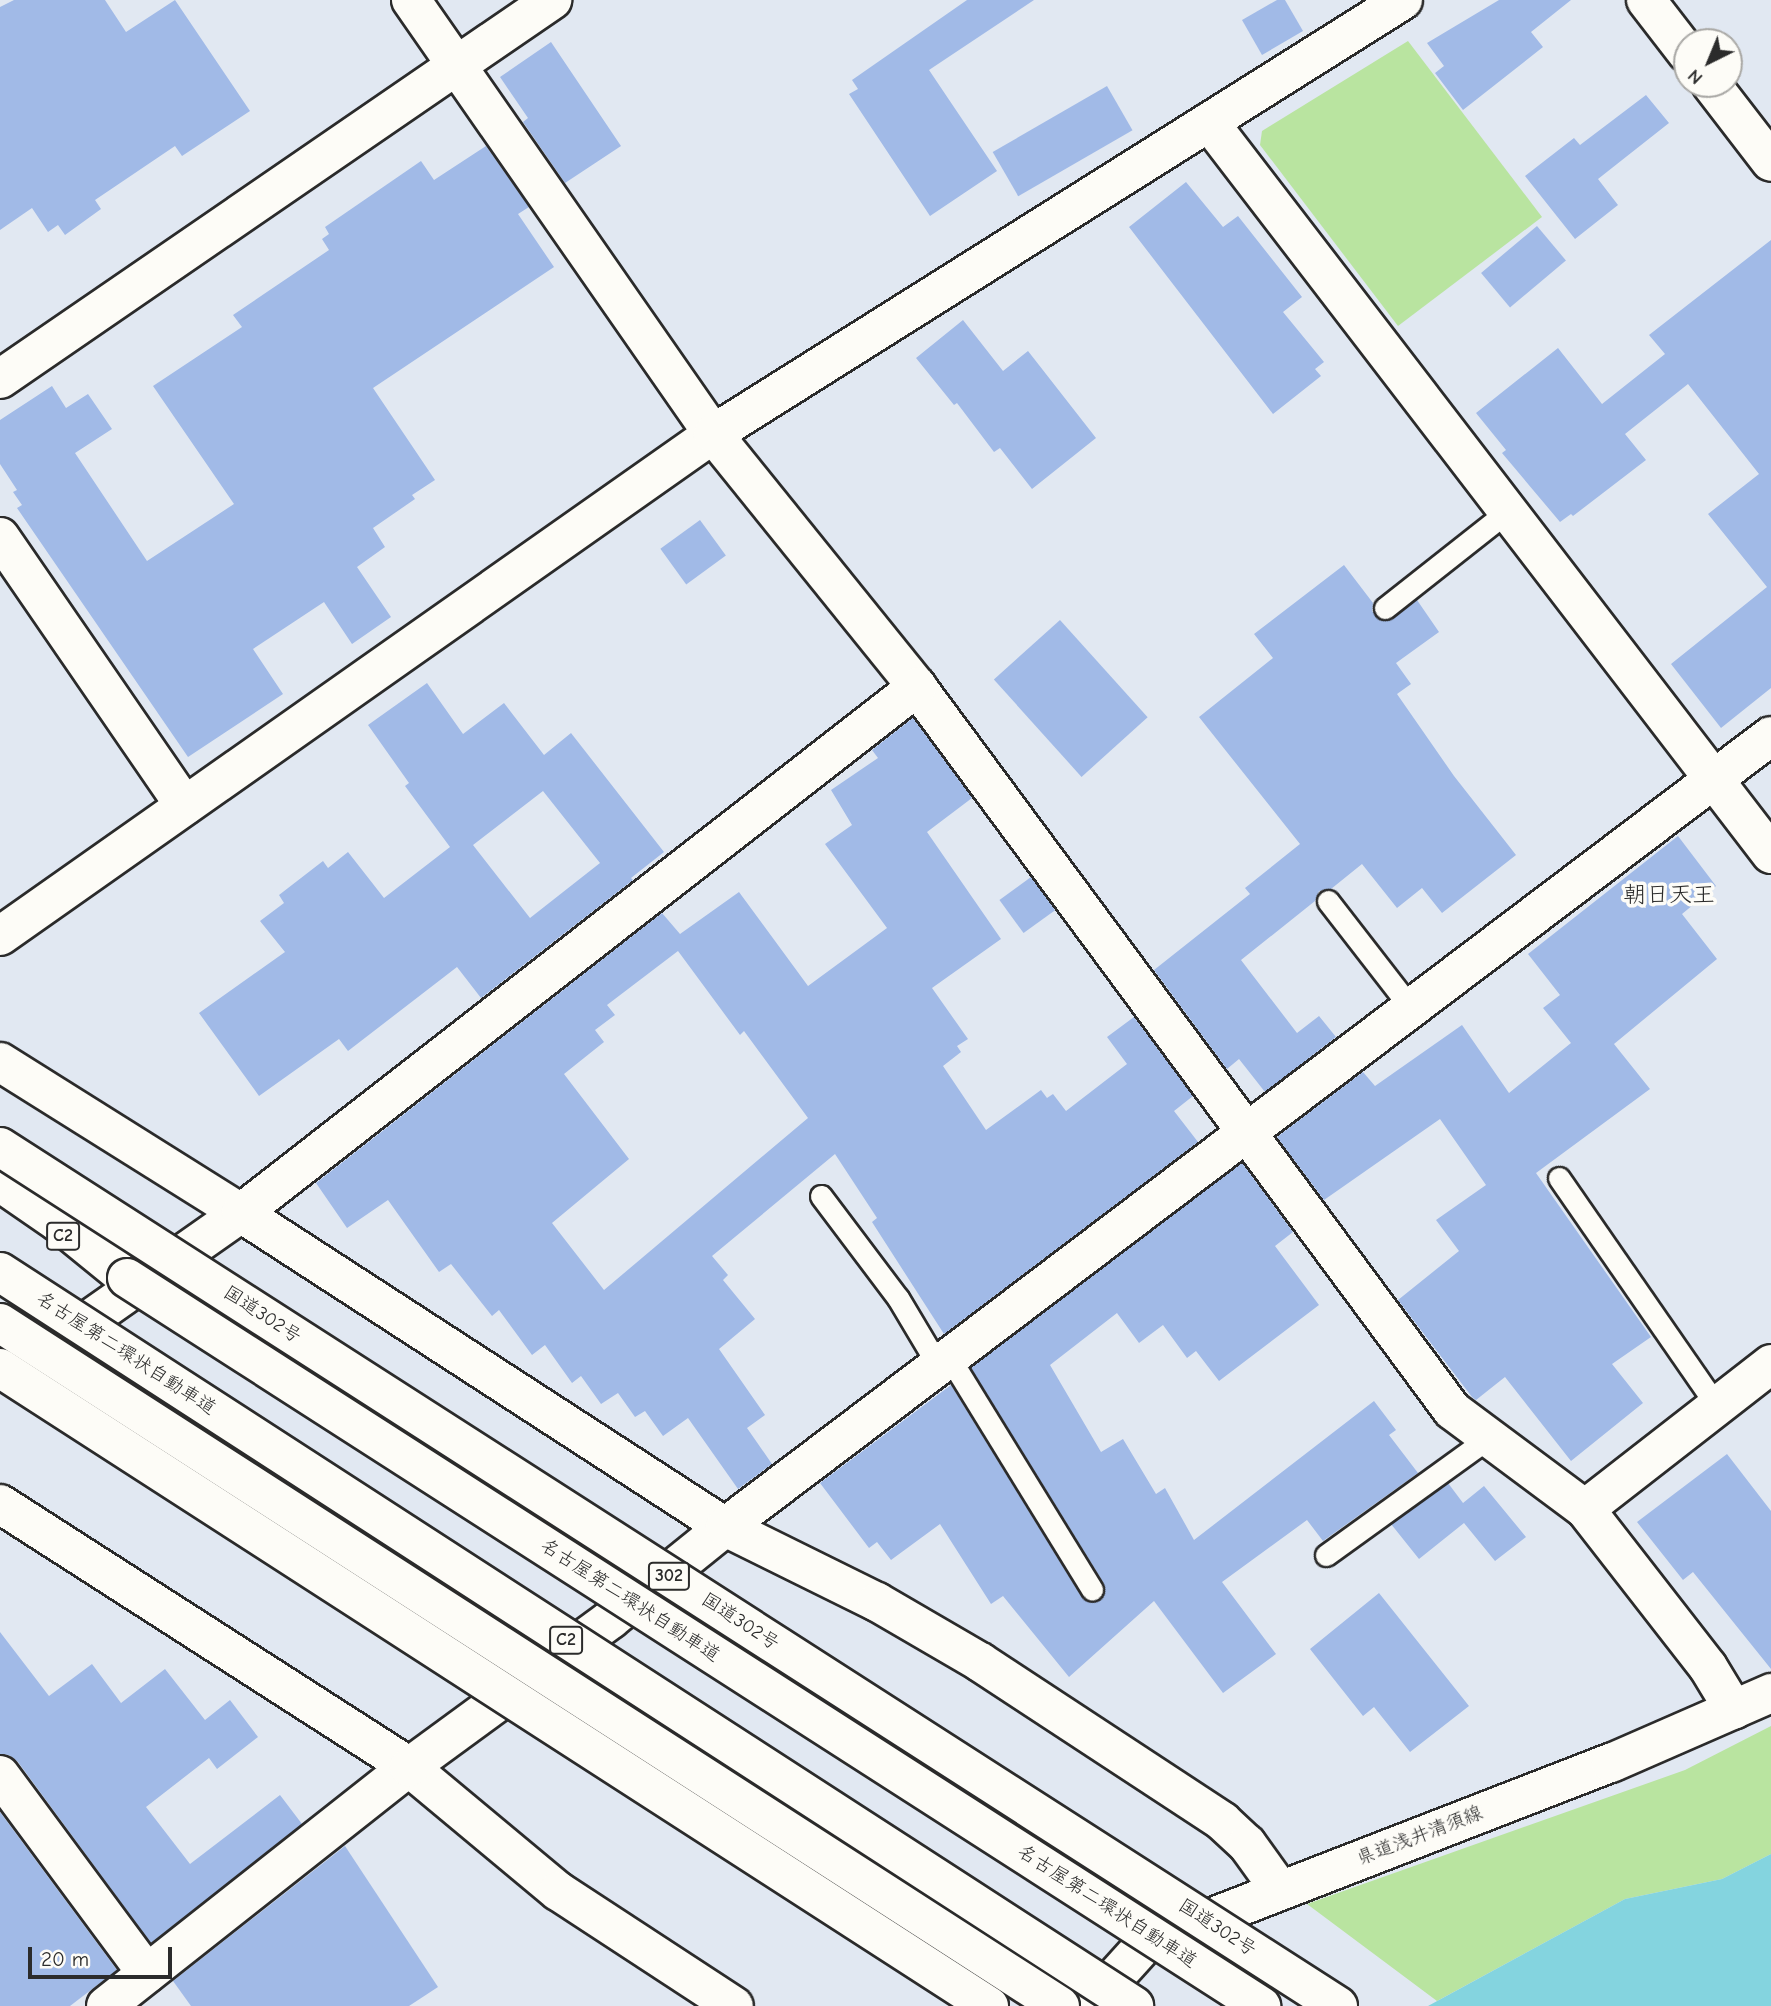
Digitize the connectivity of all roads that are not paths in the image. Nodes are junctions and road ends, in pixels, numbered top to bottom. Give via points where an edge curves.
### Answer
1 (411, 0) edge
2 (552, 0) edge
3 (1646, 0) edge
4 (1379, 6) edge
5 (1673, 35) edge
6 (456, 66) junction
7 (1722, 98) edge
8 (1209, 122) junction
9 (1771, 162) edge
10 (0, 379) edge
11 (713, 434) junction
12 (1508, 511) junction
13 (0, 537) edge
14 (1385, 608) dead end
15 (917, 687) junction
16 (1771, 736) edge
17 (1714, 780) junction
18 (185, 806) junction
19 (1771, 854) edge
20 (1328, 901) dead end
21 (0, 936) edge
22 (1411, 1008) junction
23 (0, 1062) edge
24 (1247, 1132) junction
25 (0, 1147) edge
26 (1559, 1178) dead end
27 (0, 1182) edge
28 (0, 1195) edge
29 (821, 1196) dead end
30 (241, 1213) junction
31 (0, 1272) edge
32 (127, 1278) junction
33 (0, 1323) edge
34 (944, 1361) junction
35 (1771, 1364) edge
36 (0, 1368) edge
37 (0, 1383) edge
38 (1717, 1406) junction
39 (1488, 1437) junction
40 (0, 1504) edge
41 (1585, 1509) junction
42 (725, 1527) junction
43 (1326, 1555) dead end
44 (1092, 1590) dead end
45 (1771, 1693) edge
46 (1734, 1710) junction
47 (409, 1767) junction
48 (0, 1775) edge
49 (1280, 1890) junction
50 (150, 1986) edge
51 (106, 2006) edge
52 (734, 2006) edge
53 (989, 2006) edge
54 (1059, 2006) edge
55 (1089, 2006) edge
56 (1134, 2006) edge
57 (1261, 2006) edge
58 (1338, 2006) edge

1 - 6 main road
2 - 6 main road
3 - 5 main road
4 - 8 main road
6 - 10 main road
6 - 11 main road
7 - 9 main road
8 - 11 main road
8 - 12 main road
11 - 15 main road
11 - 18 main road
12 - 14 lane
12 - 17 main road
13 - 18 main road
15 - 24 main road
15 - 30 main road
16 - 17 main road
17 - 19 main road
17 - 22 main road
18 - 21 main road
20 - 22 lane
22 - 24 main road
23 - 30 main road
24 - 34 main road
24 - 39 main road via 1452,1410
25 - 58 main road, 国道302号 / 302, bridge
26 - 38 lane
27 - 32 main road
28 - 32 main road, 名古屋第二環状自動車道 / C2
29 - 34 lane
30 - 37 main road
30 - 42 main road
31 - 56 main road, 名古屋第二環状自動車道 / C2, bridge
32 - 57 main road, 名古屋第二環状自動車道 / C2, bridge
33 - 54 main road, bridge
34 - 42 main road
34 - 44 lane
35 - 38 main road
36 - 53 main road, bridge
38 - 41 main road
39 - 41 main road
39 - 43 lane
40 - 47 main road
41 - 46 main road via 1708,1667
42 - 47 main road via 611,1619
42 - 49 main road via 877,1602 1092,1735 1222,1821 1247,1844
45 - 46 main road, 県道浅井清須線
46 - 49 main road, 県道浅井清須線 via 1611,1763
47 - 50 main road
47 - 52 main road via 558,1891
48 - 50 main road
49 - 55 main road, 県道浅井清須線 via 1146,1943
50 - 51 main road

